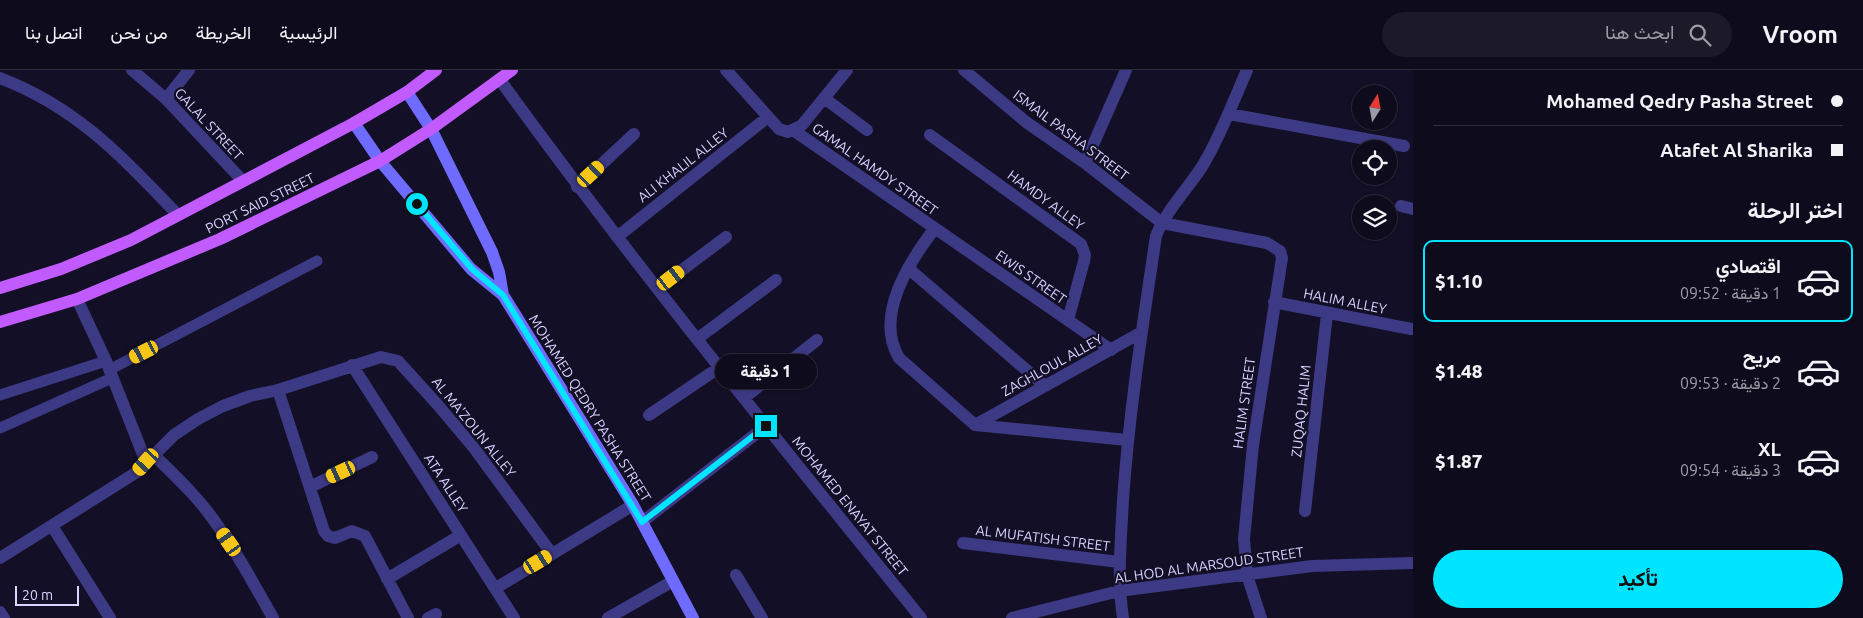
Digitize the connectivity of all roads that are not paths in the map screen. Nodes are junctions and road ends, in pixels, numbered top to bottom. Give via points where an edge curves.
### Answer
1 (132, 70) edge
2 (188, 70) edge
3 (436, 70) edge
4 (512, 70) edge
5 (726, 70) edge
6 (847, 70) edge
7 (964, 70) edge
8 (1126, 70) edge
9 (1247, 70) edge
10 (0, 78) edge
11 (500, 80) junction
12 (406, 92) junction
13 (824, 98) junction
14 (166, 99) junction
15 (1229, 114) junction
16 (768, 117) junction
17 (354, 123) junction
18 (430, 129) junction
19 (793, 130) junction
20 (867, 130) dead end
21 (634, 134) dead end
22 (930, 135) dead end
23 (1404, 146) dead end
24 (380, 161) junction
25 (1085, 163) junction
26 (242, 180) junction
27 (577, 186) junction
28 (178, 215) junction
29 (1162, 223) junction
30 (935, 228) junction
31 (617, 237) junction
32 (726, 237) dead end
33 (317, 261) dead end
34 (908, 268) junction
35 (776, 280) dead end
36 (0, 288) edge
37 (658, 288) junction
38 (503, 295) junction
39 (77, 299) junction
40 (1274, 302) junction
41 (1327, 314) junction
42 (1068, 320) junction
43 (0, 322) edge
44 (1411, 329) dead end
45 (1142, 332) junction
46 (697, 339) junction
47 (817, 340) dead end
48 (1111, 350) junction
49 (352, 365) junction
50 (720, 367) junction
51 (109, 370) junction
52 (1045, 386) junction
53 (278, 390) junction
54 (0, 395) edge
55 (744, 398) junction
56 (649, 415) dead end
57 (975, 425) junction
58 (766, 426) junction
59 (0, 428) edge
60 (1127, 440) junction
61 (372, 457) dead end
62 (149, 458) junction
63 (310, 487) junction
64 (633, 505) junction
65 (1305, 511) dead end
66 (642, 522) junction
67 (52, 526) junction
68 (462, 535) junction
69 (963, 542) dead end
70 (552, 554) junction
71 (0, 558) edge
72 (1412, 560) edge
73 (1119, 562) junction
74 (736, 575) dead end
75 (1247, 575) junction
76 (387, 578) junction
77 (674, 581) junction
78 (496, 588) junction
79 (1119, 591) junction
80 (0, 612) edge
81 (4, 618) edge
82 (110, 618) edge
83 (273, 618) edge
84 (408, 618) edge
85 (514, 618) edge
86 (608, 618) edge
87 (693, 618) edge
88 (762, 618) edge
89 (921, 618) edge
90 (1012, 618) edge
91 (1124, 618) edge
92 (1262, 618) edge

1 - 14 street, GALAL STREET
2 - 14 street
3 - 12 main road, PORT SAID STREET
4 - 11 main road, PORT SAID STREET
5 - 16 street, GAMAL HAMDY STREET
6 - 13 street
7 - 25 street, ISMAIL PASHA STREET via 1026,122
8 - 25 street
9 - 15 street
10 - 28 street via 77,120 115,149
11 - 18 main road, PORT SAID STREET
11 - 27 street, MOHAMED ENAYAT STREET
12 - 17 main road, PORT SAID STREET
12 - 18 street, MOHAMED QEDRY PASHA STREET
13 - 19 street
13 - 20 street
14 - 26 street, GALAL STREET
15 - 23 street
15 - 29 street via 1203,165
16 - 19 street, GAMAL HAMDY STREET via 779,129
16 - 31 street, ALI KHALIL ALLEY
17 - 24 street, MOHAMED QEDRY PASHA STREET
17 - 26 main road, PORT SAID STREET
18 - 24 main road, PORT SAID STREET
18 - 38 street, MOHAMED QEDRY PASHA STREET via 492,252
19 - 30 street, GAMAL HAMDY STREET
21 - 27 street
22 - 42 street, HAMDY ALLEY via 1081,244 1085,255
24 - 38 street, MOHAMED QEDRY PASHA STREET via 472,269
24 - 39 main road, PORT SAID STREET via 220,239
25 - 29 street, ISMAIL PASHA STREET
26 - 28 main road, PORT SAID STREET
27 - 31 street, MOHAMED ENAYAT STREET
28 - 36 main road, PORT SAID STREET via 130,240 60,269
29 - 40 street, HALIM STREET via 1268,243 1280,251 1282,258
29 - 45 street via 1156,236
30 - 34 street, GAMAL HAMDY STREET
30 - 42 street, EWIS STREET
31 - 37 street, MOHAMED ENAYAT STREET
32 - 37 street
33 - 51 lane
34 - 52 street
34 - 57 street, GAMAL HAMDY STREET via 891,317 889,332 892,346 899,358
35 - 46 street
37 - 46 street, MOHAMED ENAYAT STREET
38 - 64 street, MOHAMED QEDRY PASHA STREET
39 - 43 main road, PORT SAID STREET
39 - 51 street
40 - 41 street, HALIM ALLEY
40 - 75 street, HALIM STREET via 1247,496 1244,539
41 - 44 street, HALIM ALLEY
41 - 65 street, ZUQAQ HALIM
42 - 48 street, EWIS STREET
45 - 48 street, ZAGHLOUL ALLEY
45 - 60 street
46 - 50 street, MOHAMED ENAYAT STREET
47 - 55 street
48 - 52 street, ZAGHLOUL ALLEY
49 - 53 street, AL MA'ZOUN ALLEY
49 - 68 street, ATA ALLEY
49 - 70 street, AL MA'ZOUN ALLEY via 373,358 398,361 474,448
50 - 55 street, MOHAMED ENAYAT STREET
50 - 56 street
51 - 54 lane
51 - 59 lane
51 - 62 street
52 - 57 street, ZAGHLOUL ALLEY
53 - 62 street, AL MA'ZOUN ALLEY via 250,396 198,419
53 - 63 street
55 - 58 street, MOHAMED ENAYAT STREET
57 - 60 street
58 - 66 street
58 - 89 street, MOHAMED ENAYAT STREET
60 - 73 street
61 - 63 street
62 - 67 street, AL MA'ZOUN ALLEY via 137,472
62 - 83 street via 184,485 212,518 237,554
63 - 76 street via 328,536 335,538 352,530 365,536
64 - 66 street, MOHAMED QEDRY PASHA STREET
64 - 70 street
66 - 77 street, MOHAMED QEDRY PASHA STREET
67 - 71 street, AL MA'ZOUN ALLEY
67 - 82 street
68 - 76 street
68 - 78 street, ATA ALLEY
69 - 73 street, AL MUFATISH STREET
70 - 78 street
72 - 75 street, AL HOD AL MARSOUD STREET via 1312,566
73 - 79 street
74 - 88 street
75 - 79 street, AL HOD AL MARSOUD STREET
75 - 92 street, HALIM STREET
76 - 84 street
77 - 86 street
77 - 87 street, MOHAMED QEDRY PASHA STREET
78 - 85 street, ATA ALLEY
79 - 90 street, AL HOD AL MARSOUD STREET
79 - 91 street
80 - 81 street

